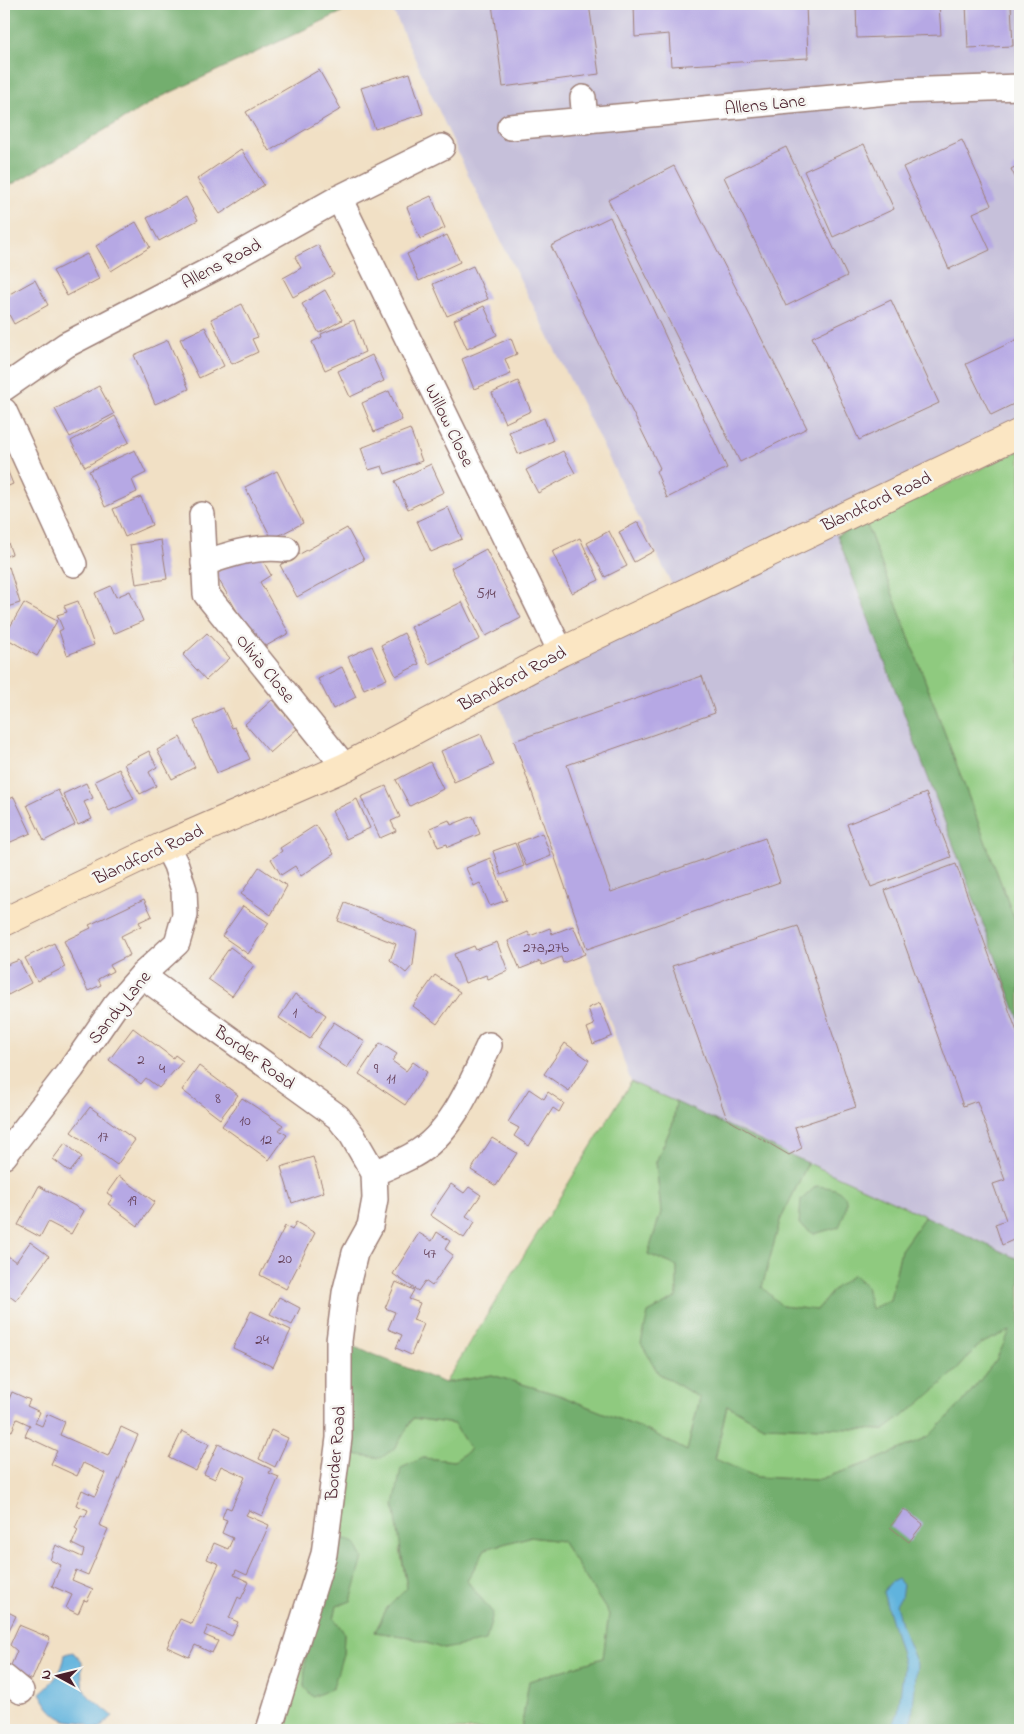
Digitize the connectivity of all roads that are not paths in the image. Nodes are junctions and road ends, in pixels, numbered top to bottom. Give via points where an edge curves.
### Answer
1 (1020, 87) edge
2 (510, 128) dead end
3 (442, 147) dead end
4 (339, 198) junction
5 (4, 388) edge
6 (4, 411) edge
7 (1020, 433) edge
8 (202, 515) dead end
9 (286, 550) dead end
10 (204, 563) junction
11 (74, 564) dead end
12 (561, 652) junction
13 (345, 767) junction
14 (166, 845) junction
15 (4, 922) edge
16 (143, 974) junction
17 (489, 1045) dead end
18 (4, 1156) edge
19 (374, 1173) junction
20 (269, 1730) edge

1 - 2 street, Allens Lane via 584,110
3 - 4 street, Allens Road
4 - 5 street, Allens Road via 66,346
4 - 12 street, Willow Close
6 - 11 street
7 - 12 main road, Blandford Road
8 - 10 street, Olivia Close
9 - 10 street via 263,547
10 - 13 street, Olivia Close via 206,594
12 - 13 main road, Blandford Road
13 - 14 main road, Blandford Road
14 - 15 main road, Blandford Road
14 - 16 street, Sandy Lane via 184,890 185,915 177,943
16 - 18 street, Sandy Lane via 115,1006
16 - 19 street, Border Road via 338,1117
17 - 19 street via 462,1105 436,1136 414,1155
19 - 20 street, Border Road via 375,1199 370,1226 355,1253 344,1302 340,1340 340,1438 324,1554

